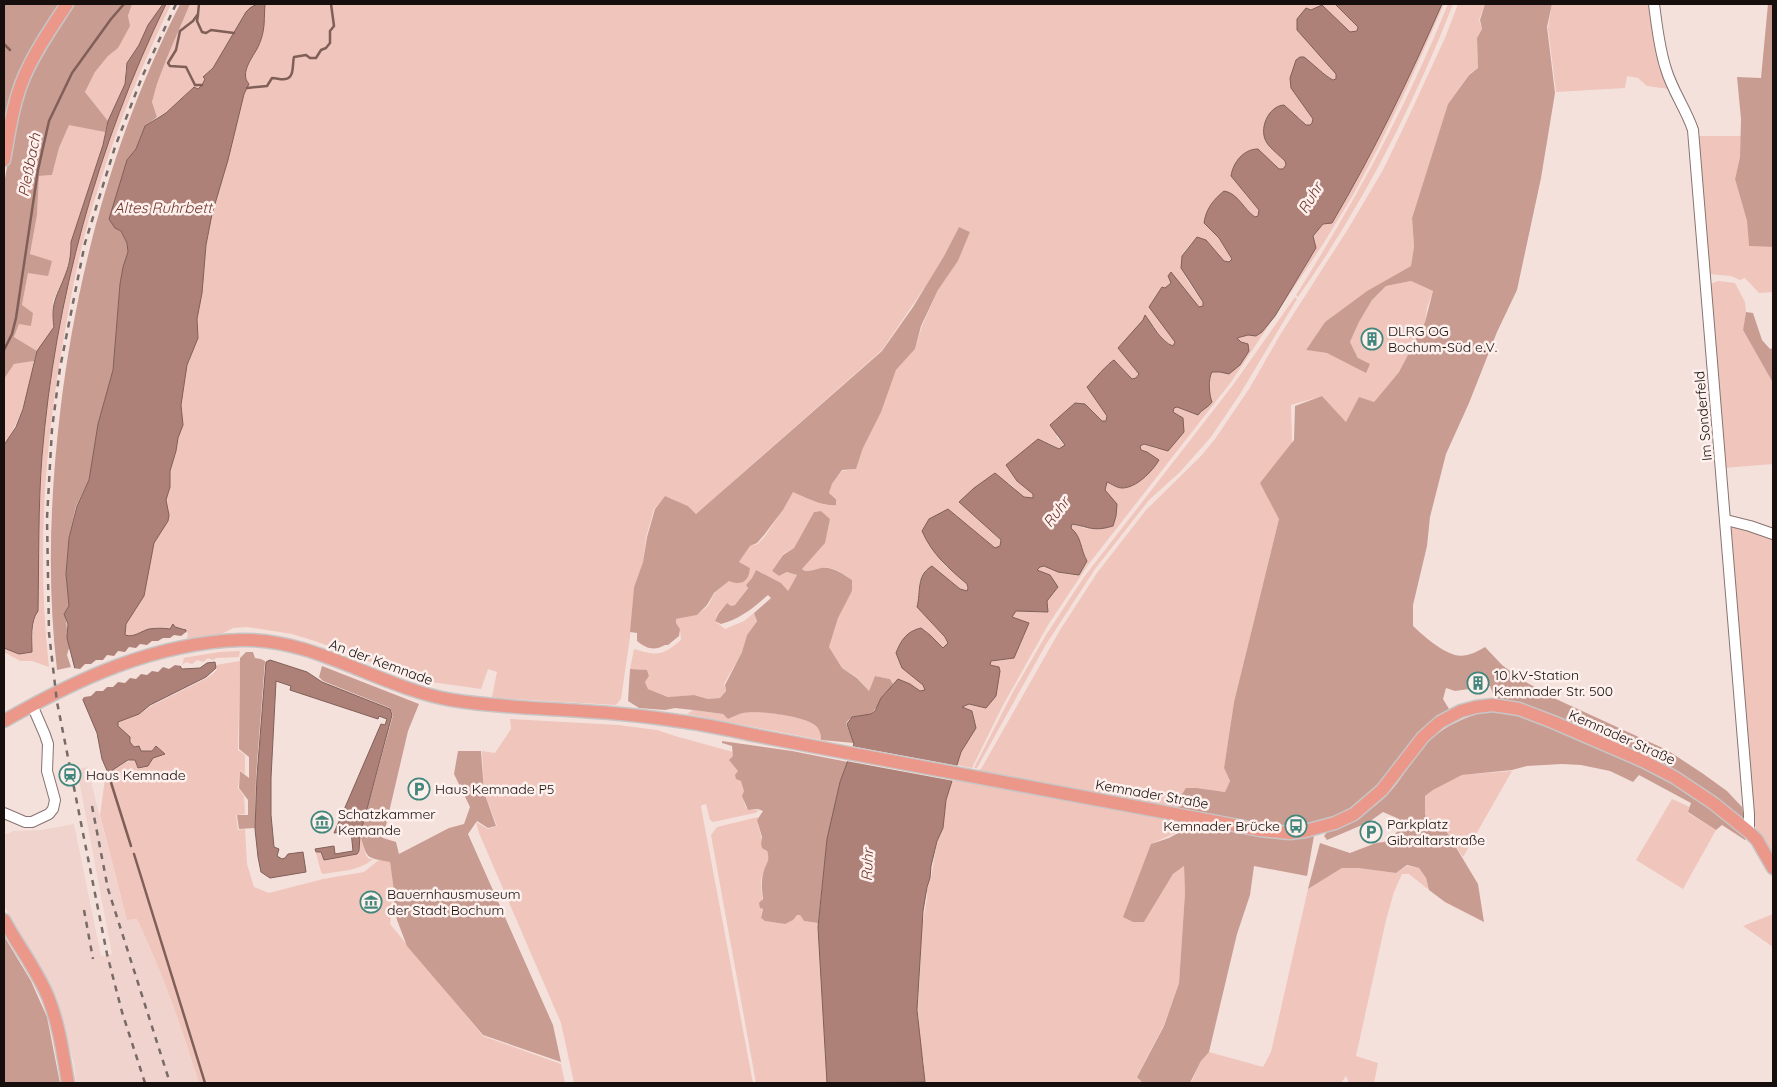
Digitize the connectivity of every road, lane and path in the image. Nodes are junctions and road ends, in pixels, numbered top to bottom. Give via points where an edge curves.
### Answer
1 (67, 4) edge
2 (1654, 4) edge
3 (4, 160) edge
4 (1726, 520) junction
5 (1773, 534) edge
6 (32, 705) junction
7 (4, 721) edge
8 (820, 747) joint
9 (4, 813) edge
10 (1749, 832) junction
11 (1773, 868) edge
12 (4, 920) edge
13 (68, 1083) edge

1 - 3 main road via 24,77
2 - 4 street, Im Sonderfeld via 1666,71 1693,130
4 - 5 street
4 - 10 street, Im Sonderfeld
6 - 7 main road, An der Kemnade
6 - 8 main road, An der Kemnade via 107,669 153,653 218,641 263,641 299,648 409,690 449,700 682,721
6 - 9 street via 48,744 47,771 55,800 49,814 32,822
8 - 10 main road, Kemnader Straße via 1290,833 1320,828 1360,809 1382,790 1440,722 1461,711 1493,705 1519,709 1662,770 1687,784
10 - 11 main road, Kemnader Straße
12 - 13 main road via 48,996

